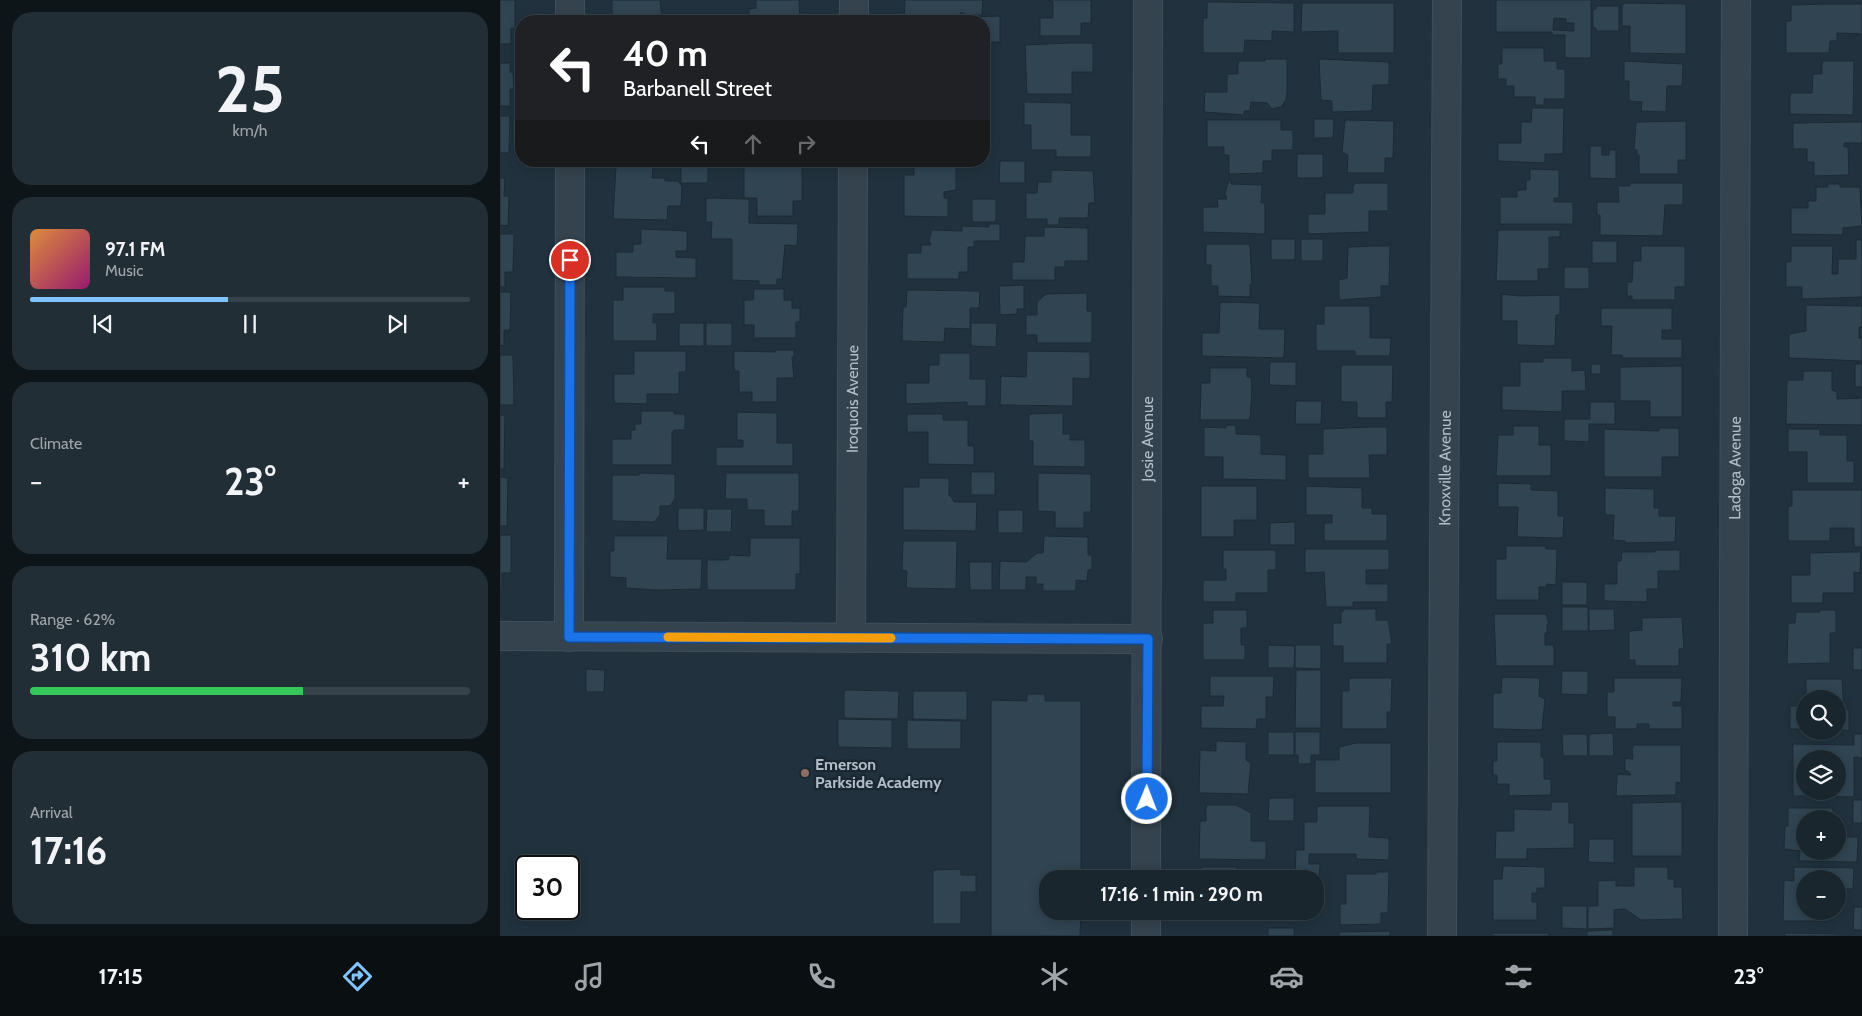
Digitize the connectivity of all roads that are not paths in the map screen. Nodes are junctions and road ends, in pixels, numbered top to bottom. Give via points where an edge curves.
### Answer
1 (570, 0) edge
2 (854, 0) edge
3 (1148, 0) edge
4 (1447, 0) edge
5 (1736, 0) edge
6 (570, 15) edge
7 (854, 15) edge
8 (570, 167) edge
9 (853, 167) edge
10 (500, 636) edge
11 (569, 637) junction
12 (851, 638) junction
13 (1148, 639) junction
14 (1146, 870) edge
15 (1146, 920) edge
16 (1146, 936) edge
17 (1442, 936) edge
18 (1733, 936) edge

1 - 6 street
2 - 7 street
3 - 13 street, Josie Avenue
4 - 17 street, Knoxville Avenue
5 - 18 street, Ladoga Avenue
8 - 11 street
9 - 12 street, Iroquois Avenue
10 - 11 street
11 - 12 street
12 - 13 street
13 - 14 street, Josie Avenue
15 - 16 street

